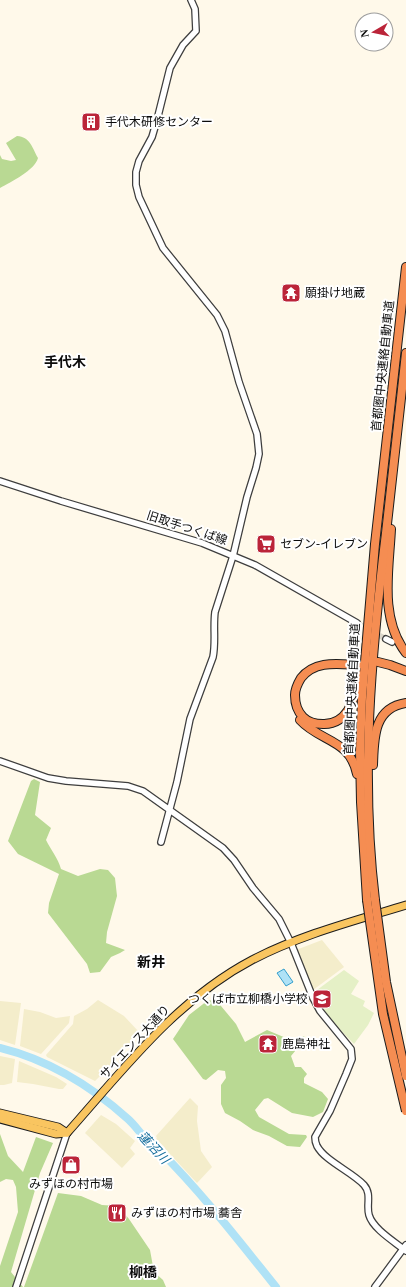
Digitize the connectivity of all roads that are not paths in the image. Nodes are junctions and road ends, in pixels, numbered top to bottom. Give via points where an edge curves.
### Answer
1 (191, 0) edge
2 (406, 267) edge
3 (406, 352) edge
4 (394, 458) junction
5 (0, 481) edge
6 (375, 544) junction
7 (233, 556) junction
8 (357, 623) tunnel mouth
9 (406, 653) edge
10 (406, 671) edge
11 (406, 675) edge
12 (406, 703) edge
13 (0, 761) edge
14 (369, 801) junction
15 (169, 809) junction
16 (161, 842) dead end
17 (364, 866) junction
18 (371, 900) junction
19 (406, 905) edge
20 (291, 943) junction
21 (406, 1076) edge
22 (406, 1111) edge
23 (0, 1113) edge
24 (0, 1119) edge
25 (67, 1134) junction
26 (405, 1248) edge
27 (16, 1287) edge
28 (375, 1287) edge

1 - 7 street via 195,9 196,31 183,45 170,68 158,120 139,161 136,185 163,248 217,314 257,434 259,454
2 - 6 highway, 首都圏中央連絡自動車道
3 - 4 highway, 首都圏中央連絡自動車道
4 - 9 highway via 388,612 400,646
4 - 14 highway, 首都圏中央連絡自動車道 via 372,659 368,752
5 - 7 street, 旧取手つくば線 via 202,543
6 - 17 highway, 首都圏中央連絡自動車道 via 360,752
6 - 17 highway via 368,578 358,681 353,702 343,716 325,724 313,723 298,710 295,692 297,684 308,670 324,664 358,663 329,660 308,665 296,676 292,684 291,701 293,710 302,723 344,749 355,763
7 - 8 street, 旧取手つくば線 via 255,565
7 - 15 street via 215,612 213,657 190,719 182,763
10 - 11 highway via 390,665 378,665
12 - 14 highway via 387,710 378,723
13 - 15 street via 48,778 128,786 143,791
14 - 18 highway, 首都圏中央連絡自動車道
15 - 16 street
15 - 20 street via 223,848 234,860 279,919
17 - 18 highway, 首都圏中央連絡自動車道
18 - 21 highway, 首都圏中央連絡自動車道, bridge
18 - 22 highway, 首都圏中央連絡自動車道, bridge via 383,1014
19 - 20 main road, サイエンス大通り
20 - 25 main road, サイエンス大通り via 233,971 192,1000 161,1028
20 - 26 street via 320,1011 348,1043 352,1054 330,1111 315,1137 317,1146 364,1186 369,1194 368,1211 372,1221 376,1227
23 - 25 main road via 58,1127
24 - 25 main road via 56,1134
25 - 27 street
26 - 28 street

